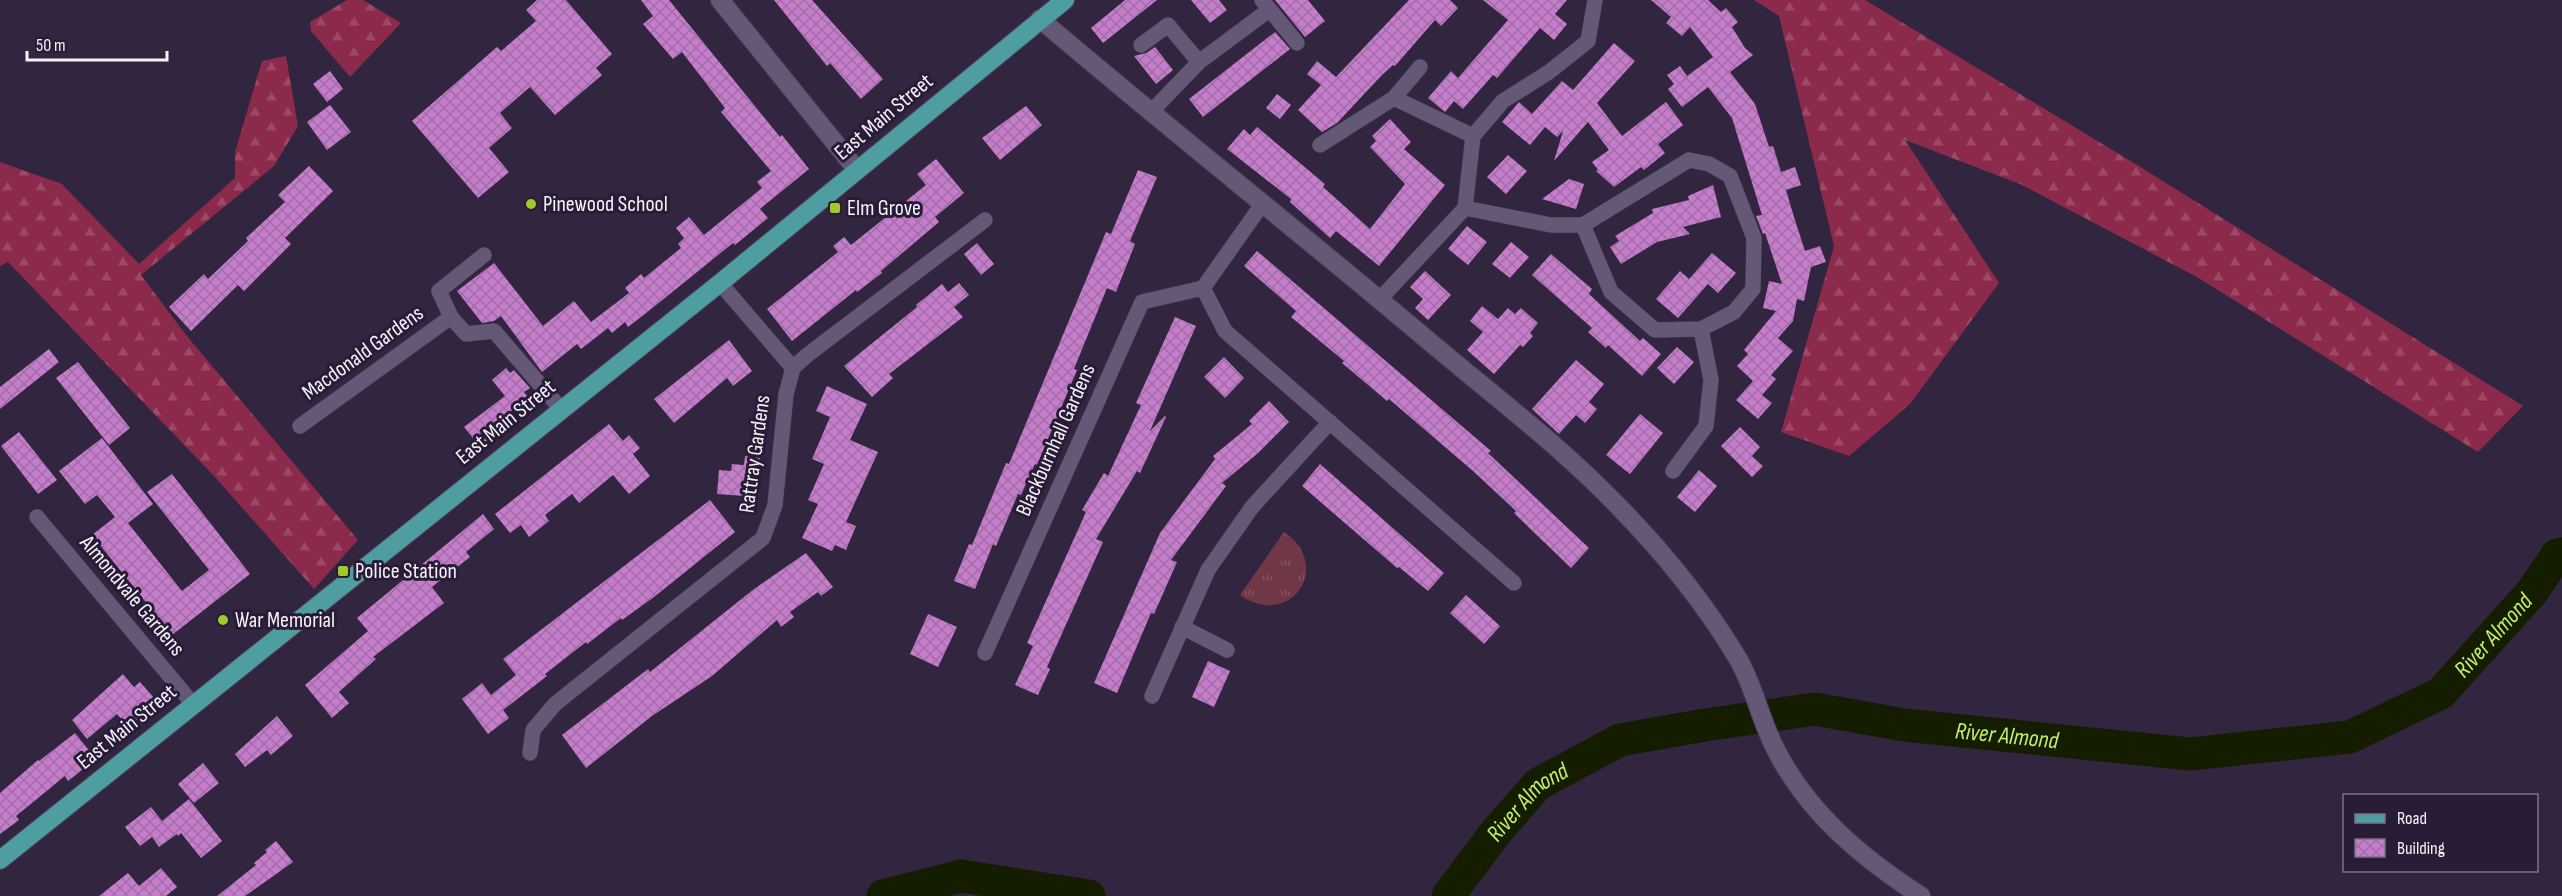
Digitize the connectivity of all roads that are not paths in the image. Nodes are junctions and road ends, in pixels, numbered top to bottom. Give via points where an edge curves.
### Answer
1 (720, 0) edge
2 (1065, 0) edge
3 (1595, 0) edge
4 (1265, 5) edge
5 (1040, 19) junction
6 (1297, 43) dead end
7 (1141, 45) dead end
8 (1199, 62) junction
9 (1420, 67) dead end
10 (1394, 98) junction
11 (1150, 113) junction
12 (1473, 136) junction
13 (1320, 145) dead end
14 (857, 170) junction
15 (1263, 203) junction
16 (1465, 208) junction
17 (985, 220) dead end
18 (1583, 225) junction
19 (484, 255) dead end
20 (720, 283) junction
21 (1203, 288) junction
22 (1380, 299) junction
23 (452, 317) junction
24 (1701, 329) junction
25 (793, 369) junction
26 (561, 409) junction
27 (1330, 422) junction
28 (300, 426) dead end
29 (1673, 471) dead end
30 (37, 517) dead end
31 (1514, 583) dead end
32 (1182, 627) junction
33 (1227, 650) dead end
34 (985, 653) dead end
35 (1152, 696) dead end
36 (194, 704) junction
37 (530, 753) dead end
38 (0, 860) edge
39 (1921, 896) edge

1 - 14 street
2 - 5 main road, East Main Street
3 - 12 street via 1588,41 1503,101
4 - 6 street
4 - 8 street
5 - 11 street
5 - 14 main road, East Main Street
7 - 8 street via 1168,25
8 - 11 street
9 - 10 street
10 - 12 street
10 - 13 street
11 - 15 street
12 - 16 street
14 - 20 main road, East Main Street
15 - 21 street
15 - 22 street
16 - 18 street via 1551,225
16 - 22 street
17 - 25 street, Rattray Gardens
18 - 24 street via 1611,292 1655,330
18 - 24 street via 1689,160 1708,164 1730,176 1754,238 1754,289 1734,312
19 - 23 street, Macdonald Gardens via 439,291
20 - 25 street
20 - 26 main road, East Main Street
21 - 27 street via 1225,331
21 - 34 street, Blackburnhall Gardens via 1142,303
22 - 39 street via 1585,472 1622,510 1711,618 1739,660 1788,772 1826,821 1857,851
23 - 26 street, Macdonald Gardens via 466,334 494,331
23 - 28 street, Macdonald Gardens
24 - 29 street via 1711,380 1706,426
25 - 37 street, Rattray Gardens via 786,394 775,505 763,538 555,704 533,730
26 - 36 main road, East Main Street
27 - 31 street
27 - 32 street via 1252,507 1208,570
30 - 36 street, Almondvale Gardens
32 - 33 street
32 - 35 street
36 - 38 main road, East Main Street

